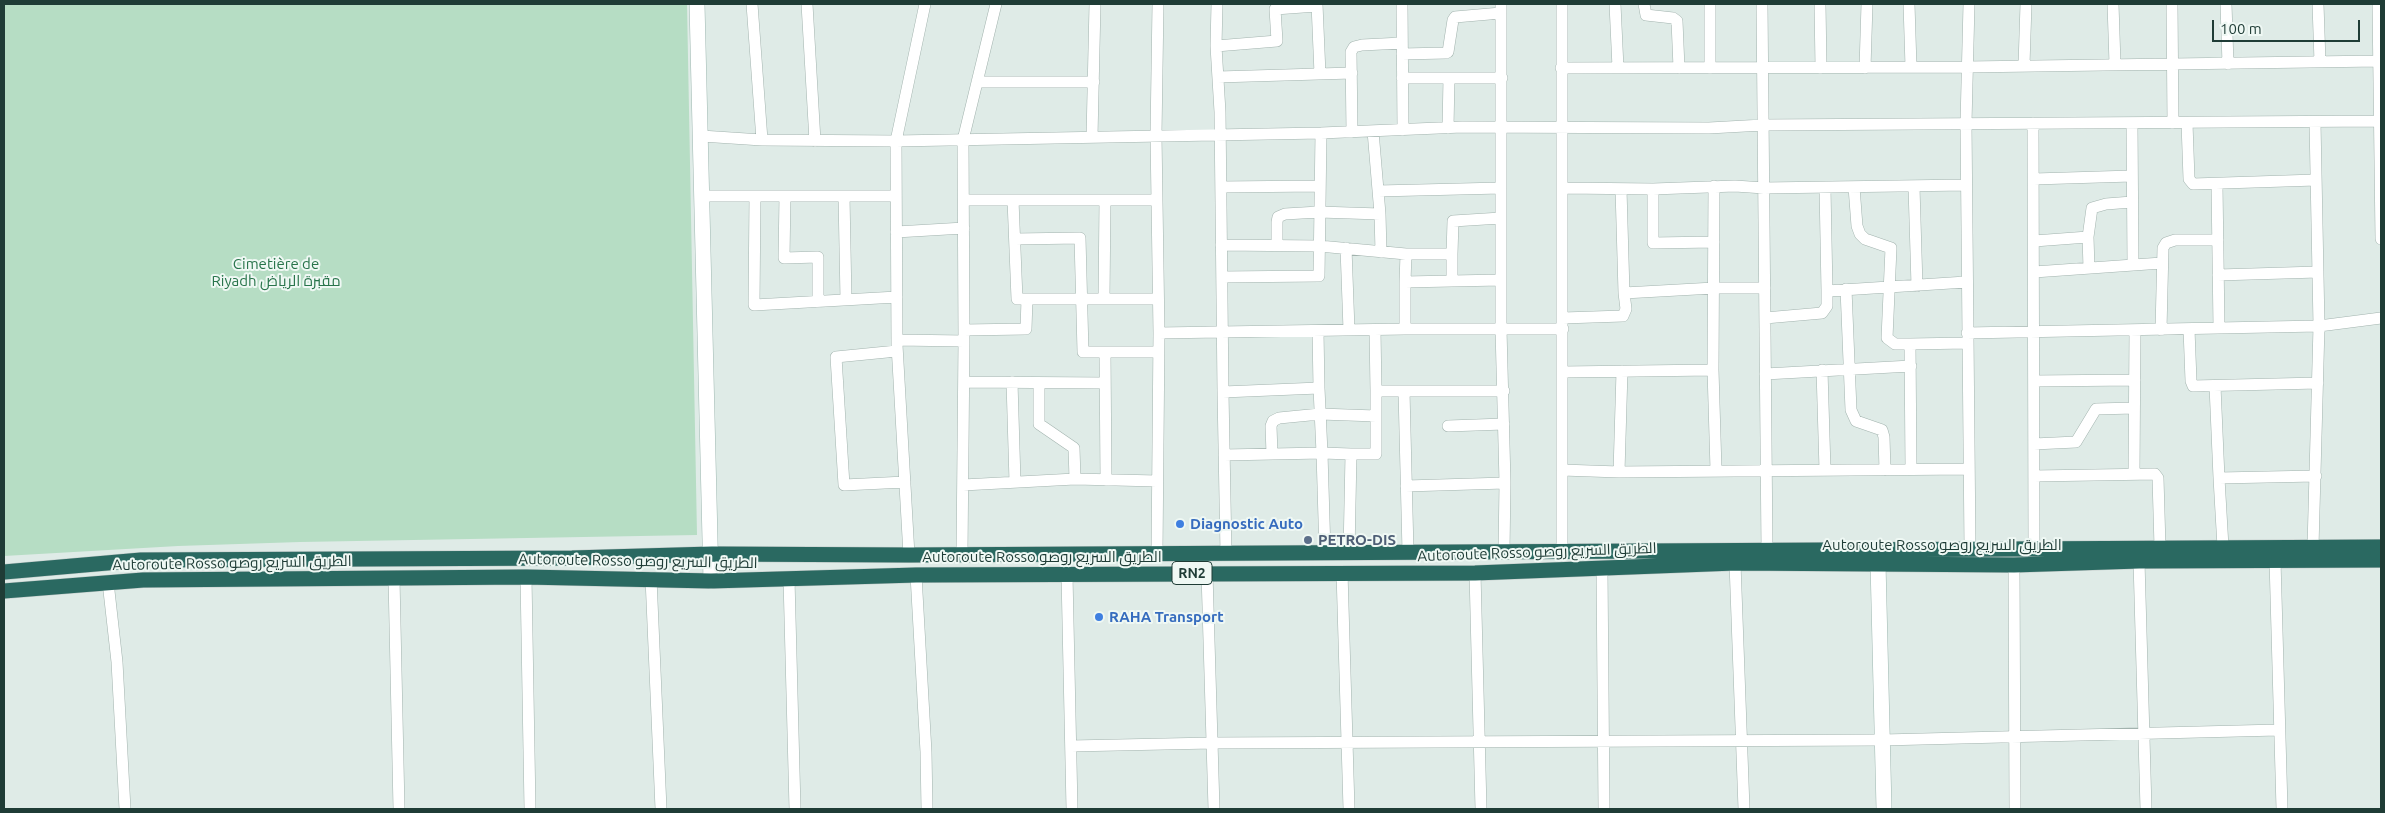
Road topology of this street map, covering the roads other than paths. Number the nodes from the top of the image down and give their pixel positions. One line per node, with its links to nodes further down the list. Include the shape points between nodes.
1 (697, 4): 69 (street)
2 (752, 4): 71 (street)
3 (807, 4): 73 (street)
4 (925, 4): 74 (street)
5 (996, 4): 50 (street)
6 (1095, 4): 51 (street)
7 (1158, 4): 68 (street)
8 (1217, 4): 27 (street)
9 (1402, 4): 28 (street)
10 (1562, 4): 38 (street)
11 (1615, 4): 39 (street)
12 (1644, 4): 40 (street, via 1646,15 1676,21)
13 (1710, 4): 41 (street)
14 (1762, 4): 35 (street)
15 (1820, 4): 42 (street)
16 (1867, 4): 43 (street)
17 (1909, 4): 36 (street)
18 (1968, 4): 37 (street)
19 (2026, 4): 33 (street)
20 (2113, 4): 31 (street)
21 (2172, 4): 34 (street)
22 (2226, 4): 32 (street)
23 (2318, 4): 30 (street)
24 (2378, 4): 29 (street)
25 (1317, 5): 27 (street, via 1275,9 1277,41); 45 (street)
26 (1501, 8): 28 (street, via 1455,17 1446,53); 49 (street)
27 (1216, 46): 46 (street)
28 (1402, 48): 44 (street, via 1354,47 1351,52); 47 (street)
29 (2378, 61): 30 (street); 52 (street)
30 (2320, 62): 32 (street)
31 (2115, 64): 33 (street); 34 (street)
32 (2228, 64): 34 (street)
33 (2024, 65): 37 (street)
34 (2173, 65): 56 (street)
35 (1762, 67): 41 (street); 42 (street); 59 (street)
36 (1911, 67): 37 (street); 43 (street)
37 (1967, 67): 58 (street)
38 (1561, 68): 39 (street); 61 (street)
39 (1618, 68): 40 (street)
40 (1679, 68): 41 (street)
41 (1710, 68)
42 (1821, 68): 43 (street)
43 (1865, 68)
44 (1352, 73): 45 (street); 65 (street)
45 (1320, 74): 46 (street)
46 (1218, 77): 67 (street)
47 (1402, 78): 48 (street); 63 (street)
48 (1449, 78): 49 (street); 62 (street)
49 (1502, 78): 60 (street)
50 (978, 82): 51 (street); 72 (street)
51 (1094, 82): 70 (street)
52 (2380, 121): 53 (street); 80 (street)
53 (2315, 122): 57 (street); 77 (street)
54 (2033, 123): 55 (street); 58 (street); 76 (street)
55 (2132, 123): 56 (street); 75 (street)
56 (2173, 123): 57 (street)
57 (2187, 123): 79 (street, via 2190,182 2201,186)
58 (1966, 124): 59 (street); 78 (street)
59 (1763, 125): 61 (street); 87 (street)
60 (1502, 127): 61 (street); 62 (street); 85 (street)
61 (1562, 127): 86 (street)
62 (1448, 128): 63 (street)
63 (1403, 130): 64 (street)
64 (1373, 131): 65 (street); 92 (street)
65 (1352, 132): 66 (street)
66 (1320, 133): 67 (street); 81 (street)
67 (1220, 134): 68 (street); 83 (street)
68 (1156, 135): 70 (street); 101 (street)
69 (701, 136): 71 (street); 93 (street)
70 (1092, 137): 72 (street)
71 (762, 140): 73 (street)
72 (963, 140): 74 (street); 98 (street)
73 (815, 141): 74 (street)
74 (896, 141): 97 (street)
75 (2132, 176): 76 (street); 102 (street)
76 (2034, 179): 112 (street)
77 (2316, 180): 79 (street); 125 (street)
78 (1966, 185): 84 (street); 131 (street)
79 (2217, 185): 111 (street)
80 (2381, 185): 110 (street)
81 (1319, 186): 83 (street); 103 (street)
82 (1714, 186): 87 (street); 91 (street); 113 (street)
83 (1221, 187): 114 (street)
84 (1914, 187): 89 (street); 132 (street)
85 (1501, 188): 92 (street); 105 (street)
86 (1564, 188): 90 (street); 148 (street)
87 (1764, 188): 88 (street); 134 (street)
88 (1825, 188): 89 (street); 137 (street)
89 (1854, 188): 135 (street, via 1860,234 1891,248)
90 (1621, 189): 91 (street); 138 (street)
91 (1653, 189): 113 (street, via 1653,244)
92 (1378, 191): 104 (street)
93 (702, 196): 94 (street); 232 (street)
94 (755, 196): 95 (street); 145 (street, via 754,305)
95 (785, 196): 96 (street); 145 (street, via 784,258 818,257)
96 (844, 196): 97 (street); 144 (street)
97 (896, 196): 107 (street)
98 (964, 200): 99 (street); 106 (street)
99 (1013, 200): 100 (street); 109 (street)
100 (1105, 200): 101 (street); 143 (street)
101 (1157, 200): 140 (street)
102 (2132, 202): 108 (street, via 2092,208); 122 (street)
103 (1319, 212): 104 (street); 115 (street, via 1278,217); 116 (street)
104 (1380, 214): 118 (street)
105 (1501, 218): 120 (street, via 1453,221); 128 (street)
106 (964, 228): 107 (street); 162 (street)
107 (896, 232): 139 (street)
108 (2088, 237): 112 (street); 123 (street)
109 (1015, 239): 141 (street, via 1017,299); 142 (street, via 1080,238)
110 (2381, 239)
111 (2218, 240): 121 (street, via 2166,243); 126 (street)
112 (2034, 241): 124 (street)
113 (1714, 242): 133 (street)
114 (1221, 245): 115 (street); 127 (street)
115 (1277, 245): 116 (street)
116 (1319, 246): 117 (street); 127 (street, via 1319,276)
117 (1346, 248): 118 (street); 154 (street)
118 (1381, 252): 119 (street)
119 (1406, 254): 120 (street); 130 (street)
120 (1452, 254): 129 (street)
121 (2162, 262): 122 (street); 157 (street)
122 (2133, 265): 123 (street)
123 (2090, 268): 124 (street)
124 (2034, 272): 159 (street)
125 (2318, 272): 126 (street); 149 (street)
126 (2218, 275): 150 (street)
127 (1222, 277): 160 (street)
128 (1501, 280): 129 (street); 152 (street)
129 (1452, 281): 130 (street)
130 (1404, 282): 151 (street)
131 (1966, 282): 132 (street); 163 (street)
132 (1917, 286): 135 (street)
133 (1714, 288): 134 (street); 138 (street); 170 (street)
134 (1764, 288): 146 (street)
135 (1891, 288): 136 (street); 164 (street, via 1888,338 1895,344)
136 (1846, 290): 137 (street); 169 (street)
137 (1827, 291): 146 (street, via 1827,306 1822,313)
138 (1624, 293): 148 (street, via 1626,309 1623,316)
139 (897, 297): 144 (street); 165 (street)
140 (1158, 298): 143 (street); 161 (street)
141 (1027, 299): 142 (street); 162 (street, via 1026,329)
142 (1082, 299): 143 (street); 166 (street, via 1083,352)
143 (1104, 299)
144 (846, 300): 145 (street)
145 (818, 302)
146 (1765, 318): 174 (street)
147 (2381, 318): 149 (street)
148 (1563, 324): 152 (street); 172 (street)
149 (2319, 326): 150 (street); 181 (street)
150 (2219, 328): 153 (street)
151 (1405, 329): 152 (street); 155 (street)
152 (1502, 329): 186 (street)
153 (2189, 329): 157 (street); 182 (street, via 2191,384)
154 (1349, 330): 155 (street); 158 (street)
155 (1375, 330): 184 (street)
156 (2135, 330): 157 (street); 159 (street); 175 (street)
157 (2161, 330)
158 (1318, 331): 160 (street); 183 (street)
159 (2034, 332): 163 (street); 176 (street)
160 (1222, 333): 161 (street); 187 (street)
161 (1159, 334): 167 (street)
162 (964, 336): 165 (street); 177 (street)
163 (1967, 338): 164 (street); 199 (street)
164 (1910, 344): 168 (street)
165 (897, 346): 213 (street); 213 (street, via 836,357 844,485)
166 (1105, 352): 167 (street); 180 (street)
167 (1158, 352): 212 (street)
168 (1911, 366): 169 (street); 198 (street)
169 (1849, 368): 171 (street); 204 (street, via 1853,417 1882,430)
170 (1713, 370): 173 (street); 201 (street)
171 (1822, 370): 174 (street); 203 (street)
172 (1563, 372): 173 (street); 200 (street)
173 (1622, 372): 205 (street)
174 (1765, 374): 202 (street)
175 (2135, 380): 176 (street); 188 (street)
176 (2034, 381): 193 (street)
177 (964, 382): 178 (street); 216 (street)
178 (1012, 382): 179 (street); 214 (street)
179 (1039, 383): 180 (street); 210 (street, via 1039,424 1074,448)
180 (1105, 383): 211 (street)
181 (2318, 383): 182 (street); 208 (street)
182 (2215, 386): 209 (street)
183 (1319, 388): 187 (street); 189 (street)
184 (1376, 391): 185 (street); 190 (street)
185 (1404, 391): 186 (street); 217 (street)
186 (1504, 391): 191 (street)
187 (1223, 392): 197 (street)
188 (2134, 408): 193 (street, via 2096,409 2076,442); 206 (street)
189 (1320, 414): 190 (street); 194 (street); 195 (street, via 1273,421)
190 (1376, 416): 196 (street, via 1376,454)
191 (1504, 424): 192 (street); 215 (street)
192 (1448, 426)
193 (2034, 444): 207 (street)
194 (1322, 453): 195 (street); 196 (street); 230 (street)
195 (1272, 454): 197 (street)
196 (1351, 454): 231 (street)
197 (1224, 455): 229 (street)
198 (1911, 469): 199 (street); 204 (street)
199 (1969, 469): 222 (street)
200 (1562, 470): 205 (street); 225 (street)
201 (1716, 470): 202 (street); 205 (street)
202 (1766, 470): 203 (street); 224 (street)
203 (1825, 470): 204 (street)
204 (1885, 470)
205 (1619, 472)
206 (2134, 474): 207 (street); 218 (street, via 2158,476)
207 (2034, 476): 223 (street)
208 (2316, 476): 209 (street); 220 (street)
209 (2220, 478): 219 (street)
210 (1075, 479): 211 (street); 214 (street)
211 (1106, 480): 212 (street)
212 (1158, 481): 228 (street)
213 (905, 482): 234 (street)
214 (1015, 482): 216 (street)
215 (1505, 483): 217 (street); 227 (street)
216 (963, 485): 233 (street)
217 (1406, 486): 226 (street)
218 (2160, 547): 219 (highway, Autoroute Rosso الطريق السريع روصو / RN2); 223 (highway, Autoroute Rosso الطريق السريع روصو / RN2)
219 (2223, 547): 220 (highway, Autoroute Rosso الطريق السريع روصو / RN2)
220 (2314, 547): 221 (highway, Autoroute Rosso الطريق السريع روصو / RN2)
221 (2381, 547)
222 (1970, 548): 223 (highway, Autoroute Rosso الطريق السريع روصو / RN2); 224 (highway, Autoroute Rosso الطريق السريع روصو / RN2)
223 (2034, 548)
224 (1767, 549): 225 (highway, Autoroute Rosso الطريق السريع روصو / RN2)
225 (1562, 551): 227 (highway, Autoroute Rosso الطريق السريع روصو / RN2)
226 (1408, 552): 227 (highway, Autoroute Rosso الطريق السريع روصو / RN2); 231 (highway, Autoroute Rosso الطريق السريع روصو / RN2)
227 (1504, 552)
228 (1157, 553): 229 (highway, Autoroute Rosso الطريق السريع روصو / RN2); 233 (highway, Autoroute Rosso الطريق السريع روصو / RN2)
229 (1226, 553): 230 (highway, Autoroute Rosso الطريق السريع روصو / RN2)
230 (1325, 553): 231 (highway, Autoroute Rosso الطريق السريع روصو / RN2)
231 (1349, 553)
232 (712, 554): 234 (highway, Autoroute Rosso الطريق السريع روصو / RN2); 242 (highway, Autoroute Rosso الطريق السريع روصو / RN2, via 572,558 141,560); 252 (street)
233 (962, 554): 234 (highway, Autoroute Rosso الطريق السريع روصو / RN2)
234 (909, 555)
235 (2275, 560): 236 (highway, Autoroute Rosso الطريق السريع روصو / RN2); 237 (highway, Autoroute Rosso الطريق السريع روصو / RN2); 255 (street)
236 (2381, 560)
237 (2139, 561): 240 (highway, Autoroute Rosso الطريق السريع روصو / RN2); 256 (street)
238 (1735, 563): 239 (highway, Autoroute Rosso الطريق السريع روصو / RN2); 241 (highway, Autoroute Rosso الطريق السريع روصو / RN2); 260 (street)
239 (1878, 563): 240 (highway, Autoroute Rosso الطريق السريع روصو / RN2); 259 (street)
240 (2014, 565): 257 (street)
241 (1602, 569): 245 (highway, Autoroute Rosso الطريق السريع روصو / RN2); 258 (street)
242 (4, 572)
243 (1342, 572): 244 (highway, Autoroute Rosso الطريق السريع روصو / RN2); 245 (highway, Autoroute Rosso الطريق السريع روصو / RN2); 262 (street)
244 (1207, 573): 247 (highway, Autoroute Rosso الطريق السريع روصو / RN2); 261 (street)
245 (1475, 573): 263 (street)
246 (916, 575): 247 (highway, Autoroute Rosso الطريق السريع روصو / RN2); 251 (highway, Autoroute Rosso الطريق السريع روصو / RN2); 270 (street)
247 (1067, 575): 264 (street)
248 (526, 577): 249 (highway, Autoroute Rosso الطريق السريع روصو / RN2); 250 (highway, Autoroute Rosso الطريق السريع روصو / RN2); 267 (street)
249 (394, 578): 253 (highway, Autoroute Rosso الطريق السريع روصو / RN2); 266 (street)
250 (651, 578): 252 (highway, Autoroute Rosso الطريق السريع روصو / RN2); 268 (street)
251 (789, 579): 252 (highway, Autoroute Rosso الطريق السريع روصو / RN2); 269 (street)
252 (711, 581)
253 (108, 582): 254 (highway, Autoroute Rosso الطريق السريع روصو / RN2); 265 (street, via 117,662)
254 (4, 591)
255 (2278, 730): 256 (street); 280 (street)
256 (2144, 734): 257 (street); 279 (street)
257 (2016, 736): 259 (street); 278 (street)
258 (1603, 740): 260 (street); 263 (street); 275 (street)
259 (1882, 740): 260 (street); 277 (street)
260 (1742, 741): 276 (street)
261 (1212, 742): 262 (street); 264 (street); 272 (street)
262 (1347, 742): 263 (street); 273 (street)
263 (1479, 742): 274 (street)
264 (1071, 746): 271 (street)
265 (124, 809)
266 (399, 809)
267 (530, 809)
268 (661, 809)
269 (794, 809)
270 (927, 809)
271 (1072, 809)
272 (1214, 809)
273 (1349, 809)
274 (1481, 809)
275 (1604, 809)
276 (1744, 809)
277 (1884, 809)
278 (2014, 809)
279 (2146, 809)
280 (2282, 809)

